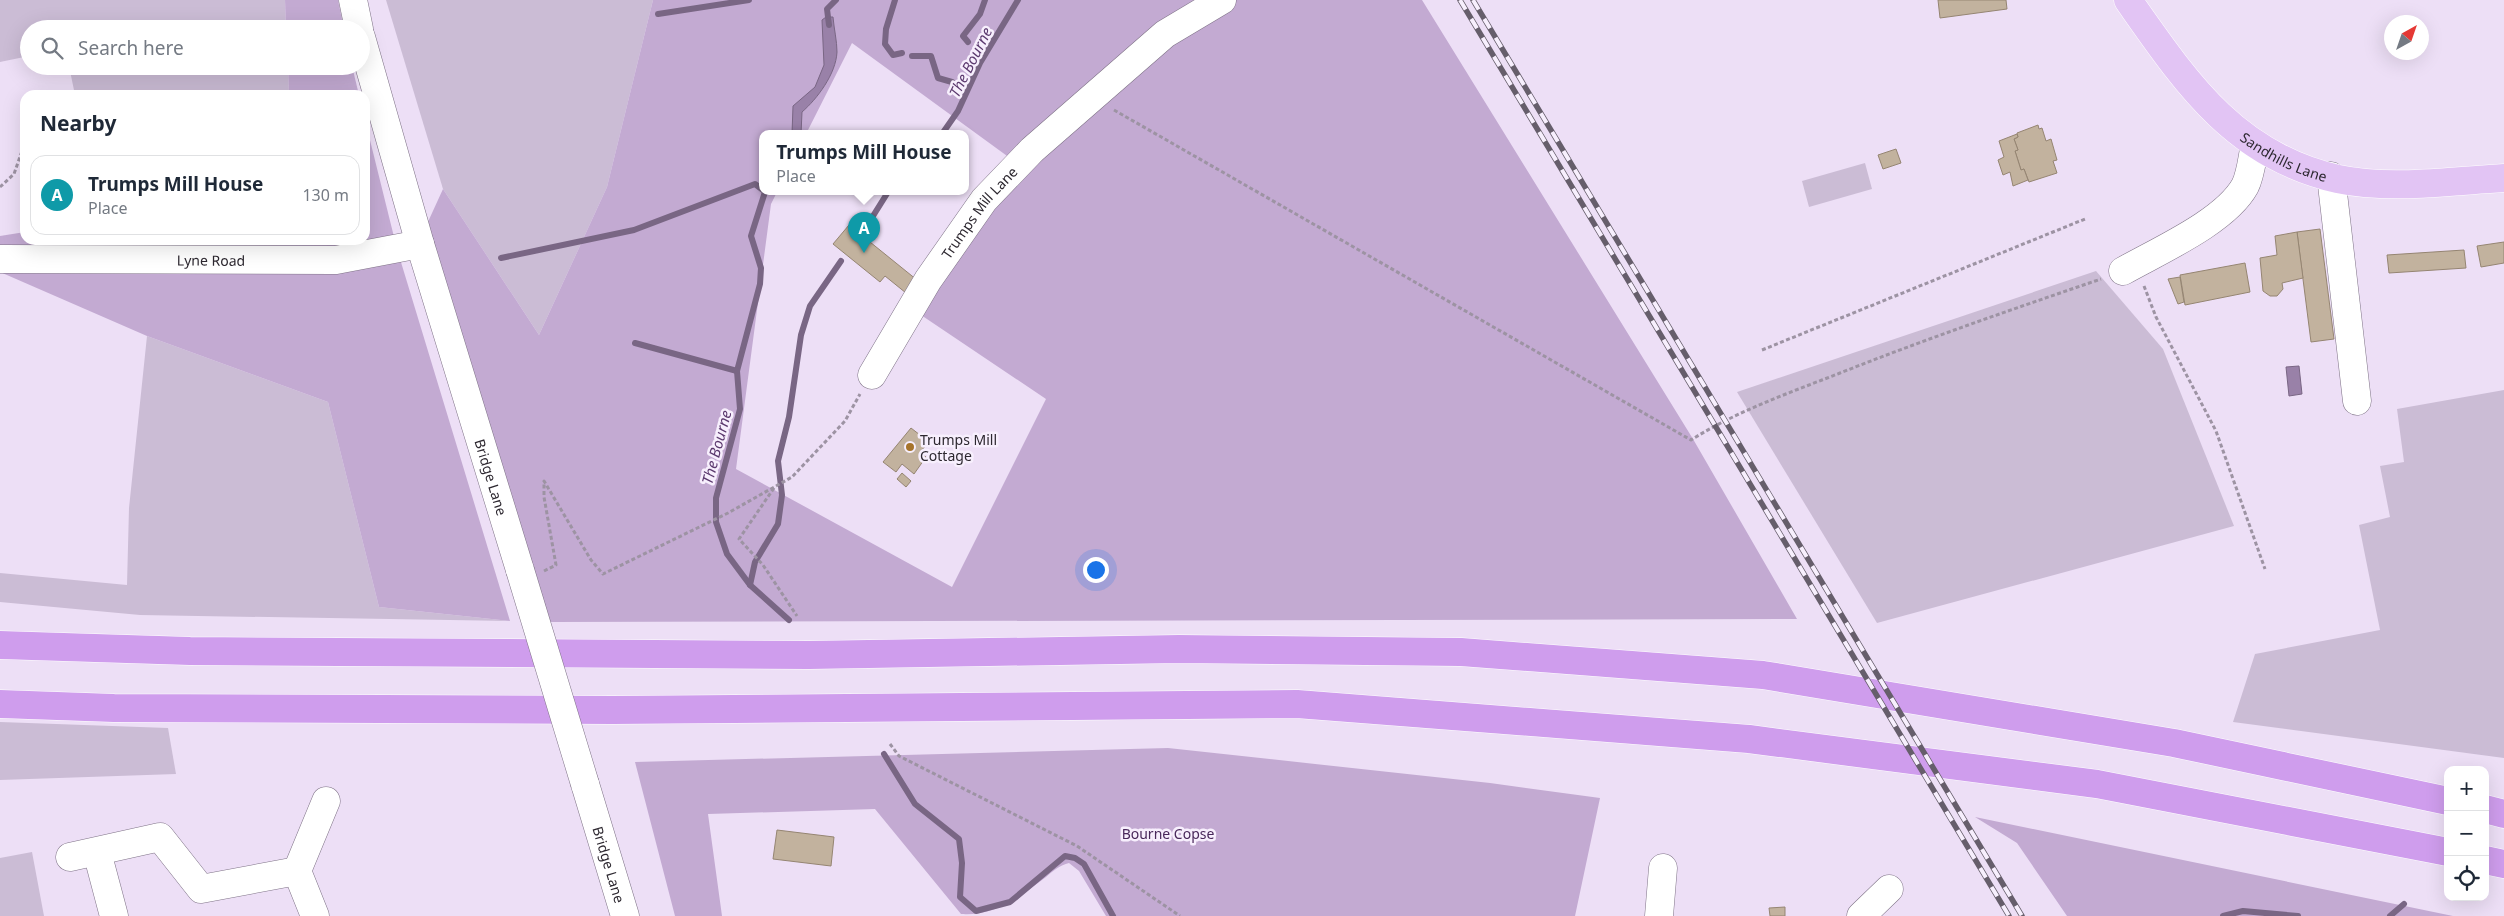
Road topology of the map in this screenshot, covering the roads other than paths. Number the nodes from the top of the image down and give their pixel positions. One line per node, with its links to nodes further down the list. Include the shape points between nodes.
1 (353, 0): 4 (street)
2 (1222, 0): 12 (street, Trumps Mill Lane, via 1165,34 1032,150 984,200 928,280)
3 (2128, 0): 6 (main road, Sandhills Lane, via 2199,96)
4 (358, 20)
5 (370, 69): 9 (street, Bridge Lane)
6 (2255, 145): 7 (main road, Sandhills Lane, via 2292,164); 11 (street, via 2246,184 2217,217)
7 (2331, 176): 8 (main road, Sandhills Lane, via 2398,184); 13 (street)
8 (2504, 178)
9 (420, 244): 10 (street, Lyne Road, via 336,260); 30 (street, Bridge Lane, bridge)
10 (0, 259)
11 (2127, 269)
12 (872, 374)
13 (2358, 401)
14 (0, 646): 16 (highway, via 190,651 799,655 1179,649 1461,652 1763,675 2174,742)
15 (0, 704): 20 (highway, via 124,708 613,710 1297,704 1749,739 2097,784)
16 (2444, 800)
17 (326, 801): 26 (street)
18 (2489, 810): 19 (highway)
19 (2504, 814)
20 (2444, 851)
21 (97, 852): 22 (street); 26 (street, via 160,837 201,889); 28 (street)
22 (70, 857)
23 (2489, 861): 24 (highway)
24 (2504, 864)
25 (1663, 868): 31 (street)
26 (297, 871): 29 (street)
27 (1889, 888): 32 (street)
28 (114, 916)
29 (315, 916)
30 (625, 916)
31 (1659, 916)
32 (1861, 916)

